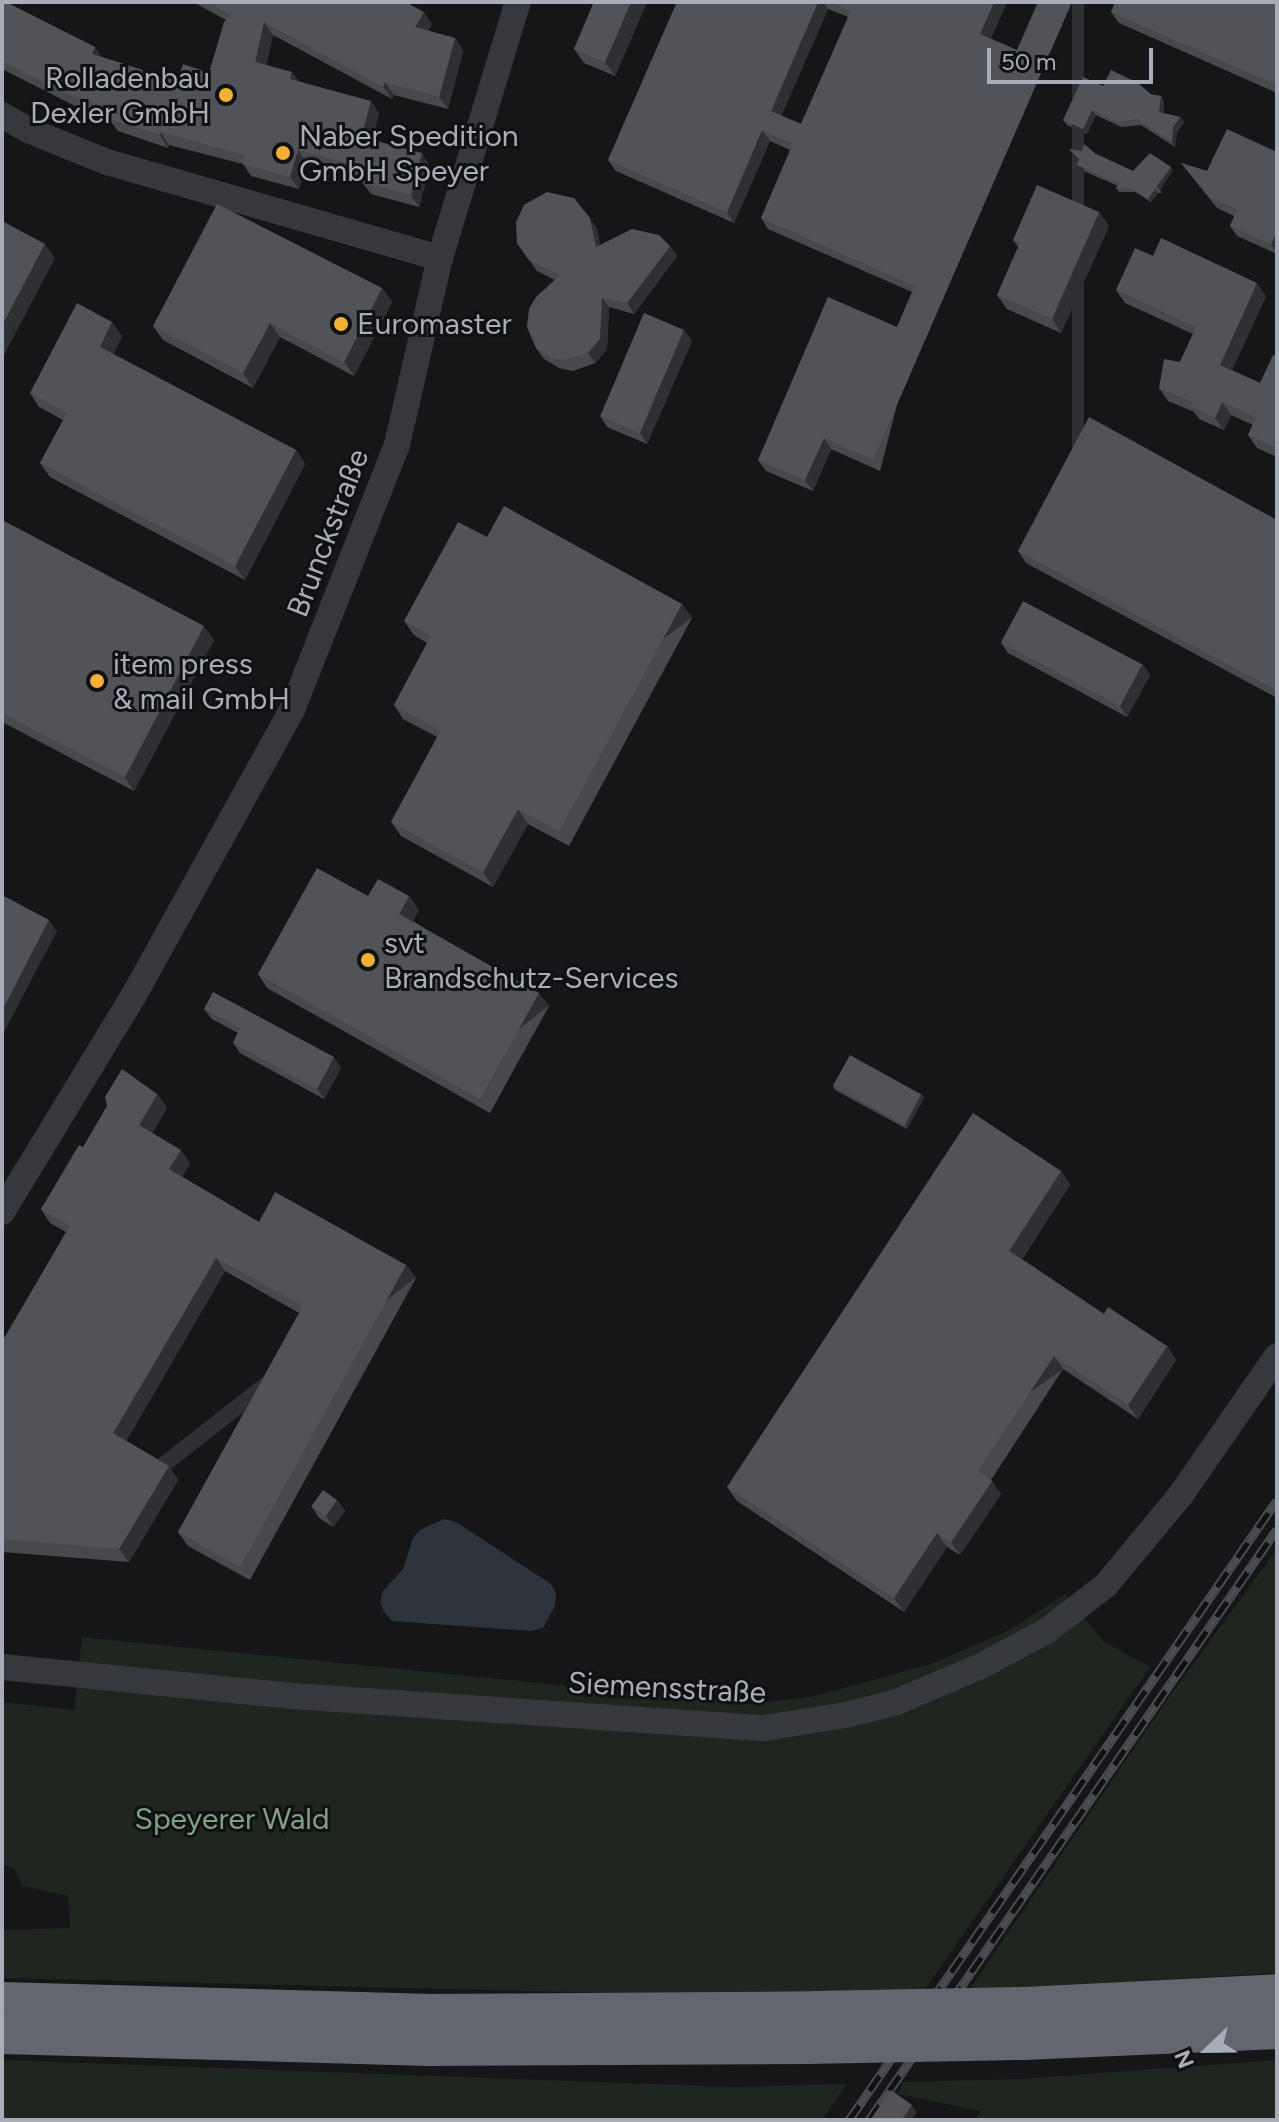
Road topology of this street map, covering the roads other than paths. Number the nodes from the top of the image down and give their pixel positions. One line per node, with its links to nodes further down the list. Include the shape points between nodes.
1 (518, 2): 3 (street, Brunckstraße)
2 (2, 115): 3 (street, via 107,162)
3 (440, 258): 4 (street, Brunckstraße, via 397,445 292,710 134,995)
4 (2, 1212)
5 (1277, 1356): 6 (street, Siemensstraße, via 1180,1496 1106,1585 1048,1630 981,1666 894,1703 846,1715 764,1728 292,1696)
6 (2, 1667)
7 (1277, 1994): 9 (highway)
8 (6, 2018): 9 (highway, bridge, via 424,2014 811,2028)
9 (1024, 2023): 10 (highway)
10 (1277, 2029)

